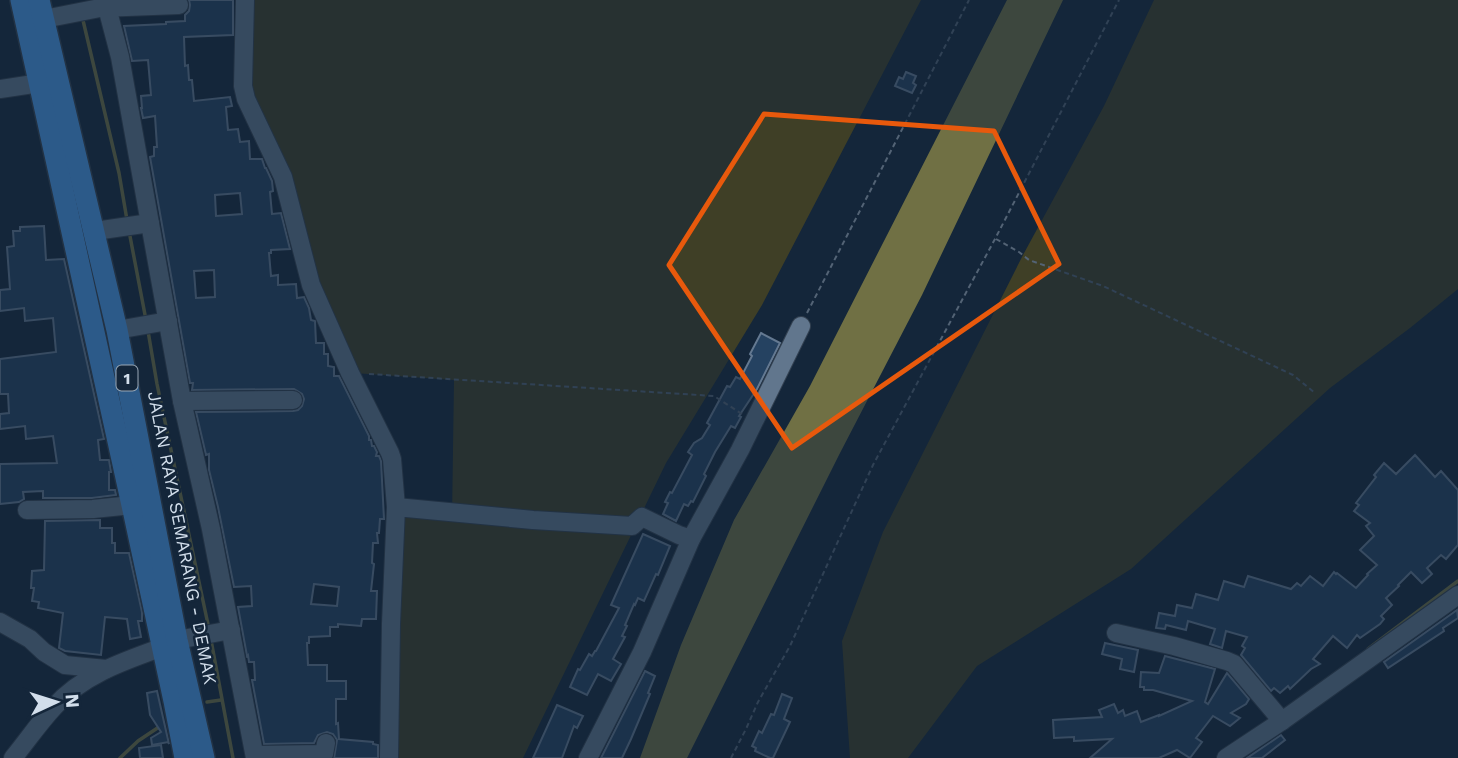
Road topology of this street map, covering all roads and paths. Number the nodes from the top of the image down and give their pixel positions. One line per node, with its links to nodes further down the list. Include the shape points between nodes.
1 (21, 0): 8 (highway, JALAN RAYA SEMARANG - DEMAK / 1)
2 (245, 0): 16 (street, via 246,99 283,177 312,285)
3 (969, 0): 14 (path)
4 (1119, 0): 12 (path)
5 (104, 5): 6 (street); 7 (street, via 66,14); 10 (street, via 120,57)
6 (179, 5)
7 (42, 10): 11 (highway, JALAN RAYA SEMARANG - DEMAK / 1)
8 (40, 83): 9 (street); 21 (highway, JALAN RAYA SEMARANG - DEMAK / 1)
9 (0, 89)
10 (146, 224): 11 (street); 13 (street)
11 (102, 230): 15 (highway, JALAN RAYA SEMARANG - DEMAK / 1)
12 (995, 239): 17 (path, via 1029,260 1103,286 1293,375); 39 (path, via 873,465 790,646)
13 (163, 322): 15 (street); 19 (street)
14 (801, 326): 24 (street)
15 (122, 329): 29 (highway, JALAN RAYA SEMARANG - DEMAK / 1)
16 (350, 373): 20 (path, via 715,396); 22 (street, via 392,459)
17 (1315, 393)
18 (293, 400): 19 (street)
19 (182, 401): 27 (street, via 211,529)
20 (744, 415)
21 (132, 505): 23 (street); 29 (highway, JALAN RAYA SEMARANG - DEMAK / 1)
22 (396, 508): 24 (street, via 632,526 642,517); 37 (street)
23 (27, 510)
24 (691, 539): 38 (street, via 642,652)
25 (1458, 595): 31 (street)
26 (0, 622): 30 (street, via 65,665)
27 (226, 631): 29 (street); 33 (street)
28 (1116, 633): 31 (street, via 1234,664)
29 (177, 641): 30 (street); 35 (highway, JALAN RAYA SEMARANG - DEMAK / 1); 36 (highway, JALAN RAYA SEMARANG - DEMAK / 1)
30 (106, 669): 34 (street, via 54,706)
31 (1277, 713): 40 (street)
32 (326, 743): 33 (street, via 324,754)
33 (255, 756)
34 (13, 758)
35 (185, 758)
36 (204, 758)
37 (389, 758)
38 (588, 758)
39 (731, 758)
40 (1226, 758)

